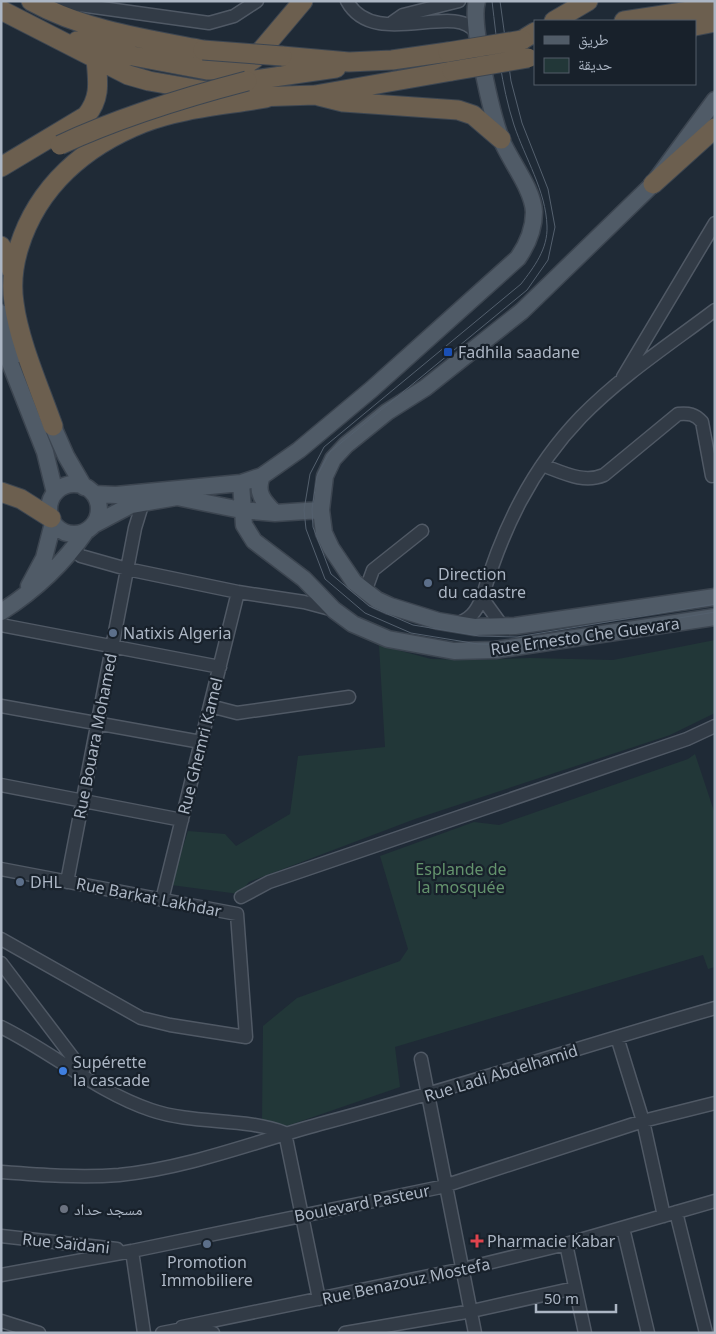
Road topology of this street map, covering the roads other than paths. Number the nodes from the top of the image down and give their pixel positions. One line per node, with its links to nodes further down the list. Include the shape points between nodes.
1 (31, 1): 21 (highway, bridge, via 50,12 132,37 203,50 349,62)
2 (51, 1): 3 (street, via 209,23 234,16)
3 (257, 1)
4 (303, 1): 16 (highway, via 254,59 227,70 207,70 133,56)
5 (347, 1): 13 (street, via 369,19)
6 (460, 1): 13 (street, via 403,15)
7 (477, 1): 17 (main road)
8 (588, 1): 11 (highway)
9 (715, 7): 12 (highway)
10 (1, 10): 16 (highway)
11 (556, 20)
12 (630, 20)
13 (392, 22): 17 (street, via 458,18 470,23)
14 (715, 22): 15 (highway)
15 (696, 26)
16 (45, 32): 20 (highway)
17 (476, 33): 26 (main road)
18 (530, 36): 21 (highway, bridge)
19 (531, 57): 22 (highway, bridge)
20 (96, 59): 23 (highway, via 149,82); 27 (highway, via 98,94 95,105 86,116)
21 (392, 60): 28 (highway, bridge, via 247,81 146,110 60,145)
22 (315, 94): 23 (highway); 26 (highway, via 344,102 458,110 473,115)
23 (266, 98): 32 (highway, via 145,122 112,137 75,162 53,182 34,210)
24 (715, 100): 29 (main road, Rue Ernesto Che Guevara)
25 (715, 128): 29 (highway)
26 (501, 139): 39 (main road, via 534,210 530,236 518,258 372,389 299,450)
27 (1, 167)
28 (1, 179)
29 (653, 184): 47 (main road, Rue Ernesto Che Guevara, via 522,311 425,388 387,412 346,445 333,459 325,476)
30 (715, 223): 36 (street)
31 (1, 246): 32 (highway)
32 (12, 271): 37 (highway, via 16,315)
33 (715, 310): 36 (street)
34 (1, 313): 37 (main road)
35 (1, 340): 44 (main road, via 45,452)
36 (618, 385): 38 (street, via 582,416)
37 (53, 426): 42 (main road, via 66,456)
38 (542, 465): 40 (street, via 580,478 595,479 678,414 687,413 696,415 702,422); 58 (street, via 498,546)
39 (262, 476): 41 (main road); 48 (main road, via 258,485 260,495)
40 (712, 476)
41 (241, 483): 42 (main road, via 116,495); 46 (main road, Rue Ernesto Che Guevara)
42 (89, 490): 44 (main road, via 72,484); 50 (main road, via 99,511)
43 (1, 492): 49 (highway, via 22,500)
44 (56, 493): 49 (main road, via 49,507)
45 (143, 502): 46 (main road, via 177,497); 50 (main road, via 122,508); 53 (street, Rue Bouara Mohamed)
46 (241, 510): 48 (main road); 59 (main road, Rue Ernesto Che Guevara, via 244,525 254,541 304,579)
47 (321, 510): 48 (main road); 55 (main road, Rue Ernesto Che Guevara, via 330,548 343,569)
48 (275, 512)
49 (52, 521): 50 (main road, via 64,532 72,534); 57 (main road, via 44,558)
50 (90, 527): 52 (main road)
51 (422, 531): 55 (street, via 373,570)
52 (72, 549): 53 (street, via 82,556); 57 (main road)
53 (127, 568): 54 (street); 64 (street, Rue Bouara Mohamed)
54 (238, 592): 59 (street); 65 (street, Rue Ghemri Kamel)
55 (365, 592): 62 (main road, Rue Ernesto Che Guevara, via 403,611)
56 (715, 597): 63 (main road, Rue Ernesto Che Guevara)
57 (22, 598): 60 (main road)
58 (482, 598): 62 (street, via 475,613); 63 (street)
59 (334, 610): 61 (main road, Rue Ernesto Che Guevara, via 353,624 388,638 454,651 512,648)
60 (2, 617): 64 (street)
61 (715, 617)
62 (454, 624): 63 (main road, Rue Ernesto Che Guevara)
63 (503, 627)
64 (112, 647): 65 (street); 69 (street, Rue Bouara Mohamed)
65 (220, 667): 68 (street, Rue Ghemri Kamel)
66 (349, 697): 68 (street, via 237,713)
67 (1, 706): 69 (street)
68 (210, 706): 71 (street, Rue Ghemri Kamel)
69 (97, 724): 71 (street); 73 (street, Rue Bouara Mohamed)
70 (715, 726): 77 (street, via 687,739 269,882)
71 (201, 742): 74 (street, Rue Ghemri Kamel)
72 (1, 785): 73 (street)
73 (83, 801): 74 (street); 76 (street, Rue Bouara Mohamed)
74 (182, 820): 78 (street, Rue Ghemri Kamel)
75 (1, 869): 76 (street, Rue Barkat Lakhdar)
76 (67, 882): 78 (street, Rue Barkat Lakhdar)
77 (241, 898)
78 (162, 900): 79 (street, Rue Barkat Lakhdar, via 237,914 246,1037 141,1018)
79 (1, 939)
80 (1, 963): 85 (street)
81 (715, 1008): 83 (street, Rue Ladi Abdelhamid)
82 (1, 1027): 85 (street)
83 (617, 1037): 86 (street, Rue Ladi Abdelhamid); 88 (street)
84 (421, 1059): 86 (street)
85 (89, 1078): 89 (street, via 128,1101 173,1117 264,1126)
86 (429, 1095): 89 (street, Rue Ladi Abdelhamid); 91 (street)
87 (715, 1103): 88 (street, Boulevard Pasteur)
88 (643, 1121): 91 (street, Boulevard Pasteur); 95 (street)
89 (285, 1133): 90 (street, Rue Ladi Abdelhamid, via 241,1149 121,1174 84,1177); 94 (street)
90 (2, 1172)
91 (445, 1186): 94 (street, Boulevard Pasteur); 100 (street)
92 (715, 1201): 93 (street, Rue Benazouz Mostefa)
93 (676, 1212): 95 (street, Rue Benazouz Mostefa); 115 (street)
94 (303, 1215): 99 (street, Boulevard Pasteur); 103 (street)
95 (664, 1216): 96 (street, Rue Benazouz Mostefa)
96 (623, 1228): 98 (street, Rue Benazouz Mostefa); 114 (street)
97 (1, 1236): 99 (street, Rue Saïdani)
98 (566, 1244): 100 (street, Rue Benazouz Mostefa); 102 (street)
99 (132, 1251): 101 (street, Boulevard Pasteur); 108 (street)
100 (463, 1269): 103 (street, Rue Benazouz Mostefa); 104 (street)
101 (1, 1275)
102 (575, 1288): 104 (street); 113 (street)
103 (319, 1299): 106 (street, Rue Benazouz Mostefa)
104 (472, 1311): 111 (street); 112 (street)
105 (1, 1321): 107 (street)
106 (182, 1330): 109 (street, Rue Benazouz Mostefa); 110 (street, via 193,1327)
107 (39, 1333)
108 (144, 1333)
109 (162, 1333)
110 (213, 1333)
111 (345, 1333)
112 (476, 1333)
113 (585, 1333)
114 (648, 1333)
115 (706, 1333)

